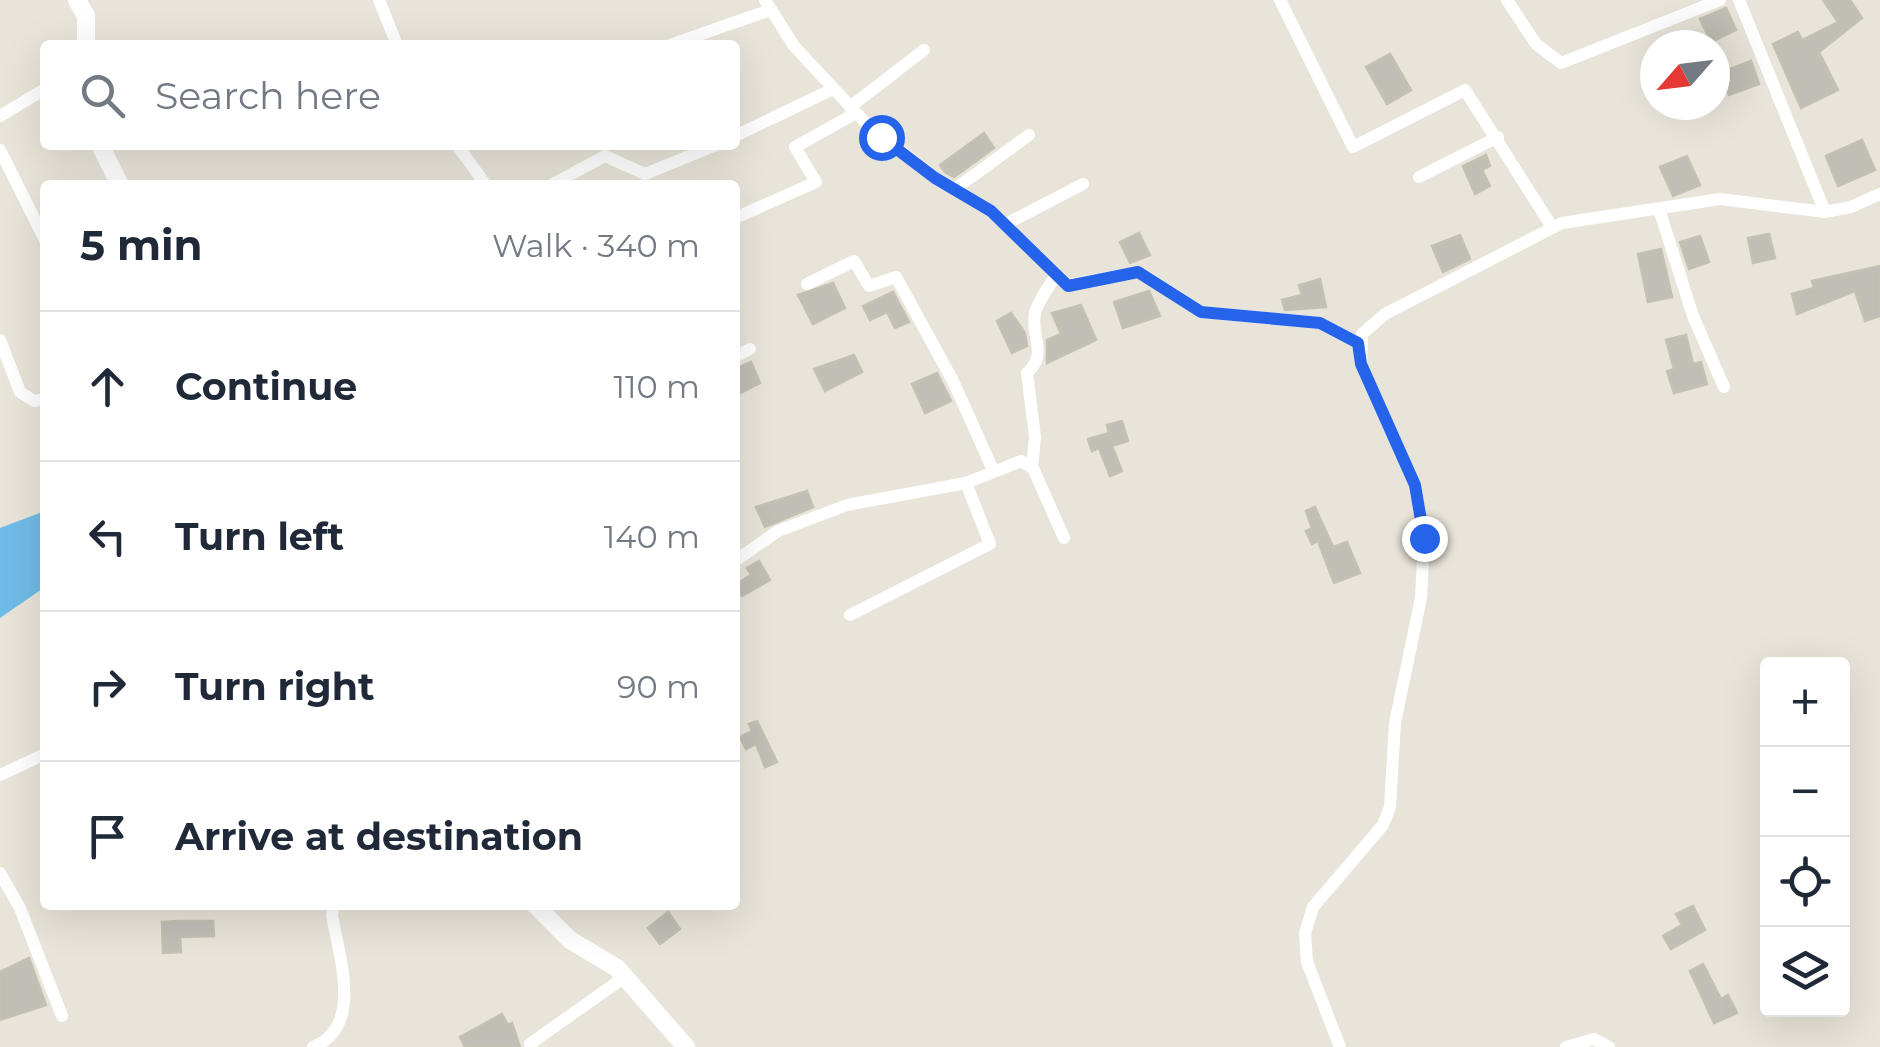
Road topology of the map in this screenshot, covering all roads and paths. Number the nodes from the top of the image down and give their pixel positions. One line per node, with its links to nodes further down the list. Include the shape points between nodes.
1 (379, 0): 9 (street)
2 (1280, 0): 18 (street, via 1353,147 1466,90)
3 (1508, 0): 4 (street, via 1536,44 1562,63)
4 (1720, 0)
5 (1739, 0): 31 (street)
6 (85, 5): 8 (street)
7 (768, 5): 10 (street); 12 (street)
8 (86, 40)
9 (395, 40)
10 (682, 40)
11 (924, 50): 14 (street)
12 (832, 89): 14 (street); 16 (street)
13 (40, 92): 15 (street)
14 (853, 110): 28 (street, via 902,154); 32 (street, via 795,147 816,182)
15 (0, 116)
16 (740, 134)
17 (1029, 135): 28 (street)
18 (1498, 137): 23 (street); 34 (street)
19 (0, 150): 35 (street)
20 (102, 150): 24 (street)
21 (462, 150): 25 (street)
22 (704, 150): 26 (street, via 645,174 605,156)
23 (1419, 177)
24 (118, 180)
25 (482, 180)
26 (560, 180)
27 (1083, 184): 33 (street)
28 (955, 188): 33 (street)
29 (1880, 194): 31 (street)
30 (1659, 209): 31 (street, via 1720,199); 34 (street); 42 (street)
31 (1825, 212)
32 (740, 216)
33 (1006, 224): 36 (street)
34 (1552, 227): 39 (street, via 1385,314)
35 (40, 230)
36 (1054, 277): 39 (street, via 1081,286 1138,272 1201,312 1320,323); 44 (street, via 1035,311 1040,350 1027,373)
37 (807, 284): 45 (street, via 854,261 869,286 896,277)
38 (0, 340): 43 (street, via 20,392)
39 (1358, 343): 60 (street, via 1361,364 1415,485 1424,538 1390,807 1383,825 1313,907 1305,933 1307,962)
40 (750, 349): 41 (street)
41 (740, 354)
42 (1724, 387)
43 (40, 400)
44 (1032, 468): 45 (street, via 1021,461); 47 (street)
45 (993, 470): 46 (street)
46 (966, 483): 48 (street, via 846,505 778,531); 49 (street, via 990,544)
47 (1064, 538)
48 (740, 557)
49 (850, 614)
50 (40, 756): 51 (street)
51 (0, 774)
52 (0, 873): 56 (street)
53 (333, 910): 58 (street, via 344,983 341,1022 333,1038)
54 (540, 910): 55 (street, via 570,940)
55 (626, 976): 57 (street); 59 (street)
56 (62, 1016)
57 (530, 1044)
58 (313, 1047)
59 (686, 1047)
60 (1340, 1047)
61 (1566, 1047): 62 (street, via 1594,1039)
62 (1609, 1047)

